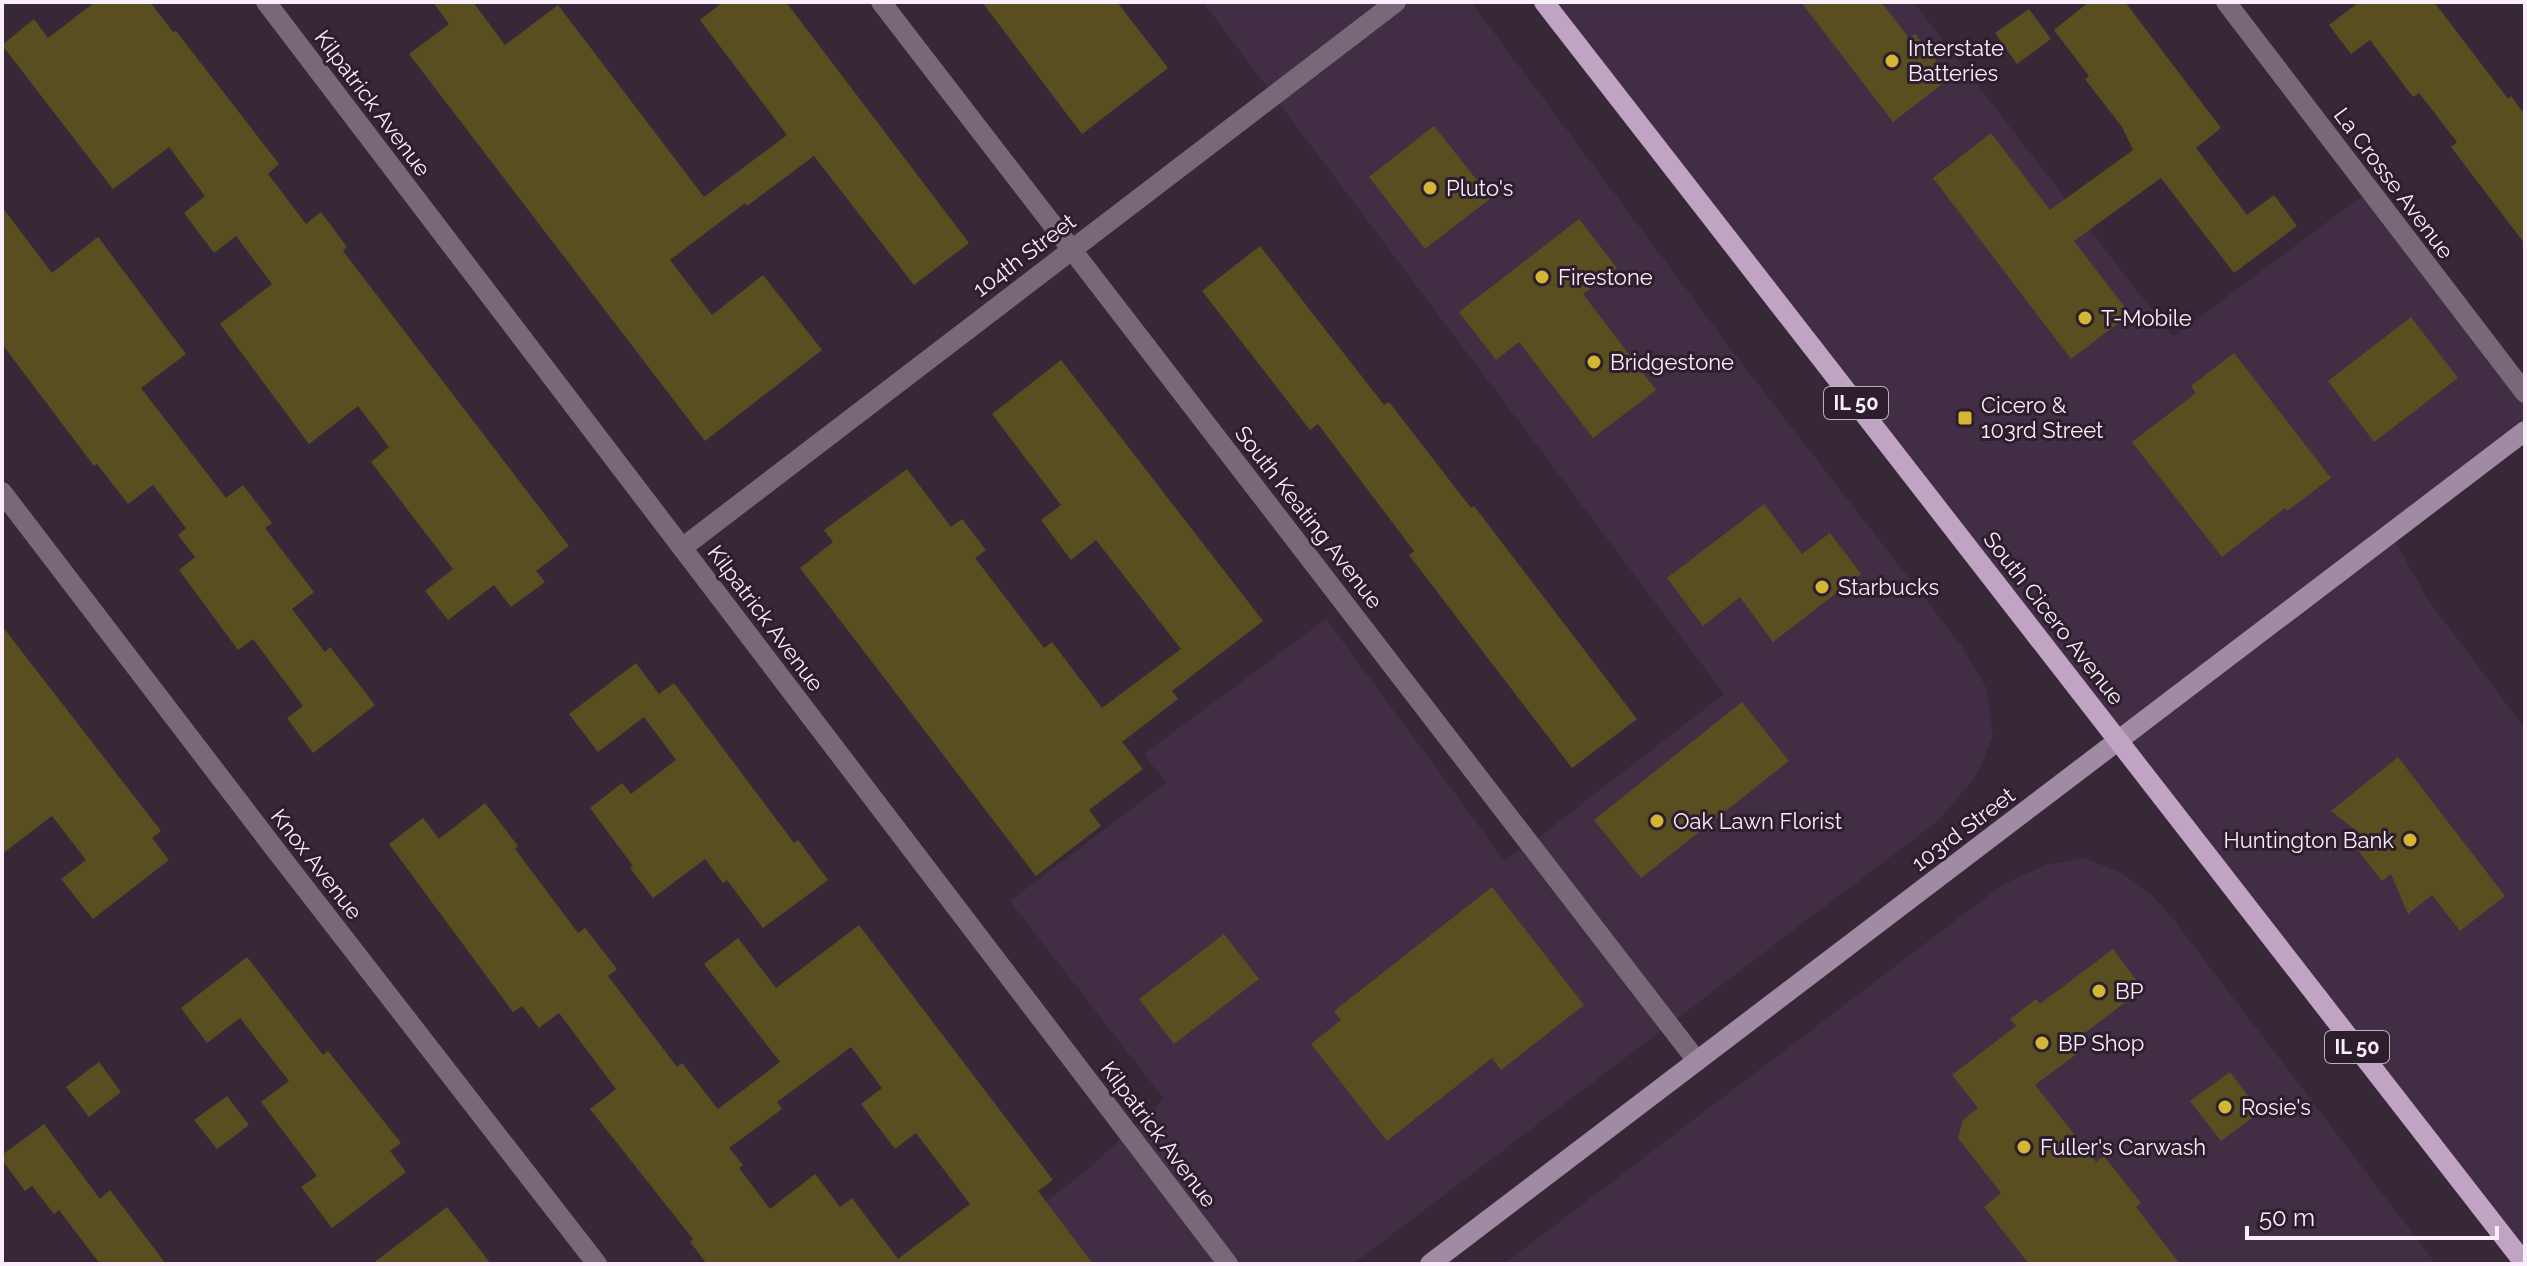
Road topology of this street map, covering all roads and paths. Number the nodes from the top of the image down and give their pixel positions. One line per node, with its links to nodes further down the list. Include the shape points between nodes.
1 (266, 2): 10 (street, Kilpatrick Avenue)
2 (881, 2): 6 (street, South Keating Avenue)
3 (1396, 2): 6 (street, 104th Street)
4 (1544, 2): 11 (main road, South Cicero Avenue / IL 50)
5 (2226, 2): 7 (street, La Crosse Avenue)
6 (1072, 248): 10 (street, 104th Street); 12 (street, South Keating Avenue)
7 (2525, 393)
8 (2525, 431): 11 (main road, 103rd Street)
9 (2, 492): 13 (street, Knox Avenue)
10 (682, 548): 14 (street, Kilpatrick Avenue)
11 (2119, 740): 12 (main road, 103rd Street); 16 (main road, South Cicero Avenue / IL 50)
12 (1697, 1061): 15 (main road, 103rd Street)
13 (597, 1264)
14 (1228, 1264)
15 (1430, 1264)
16 (2525, 1264)

